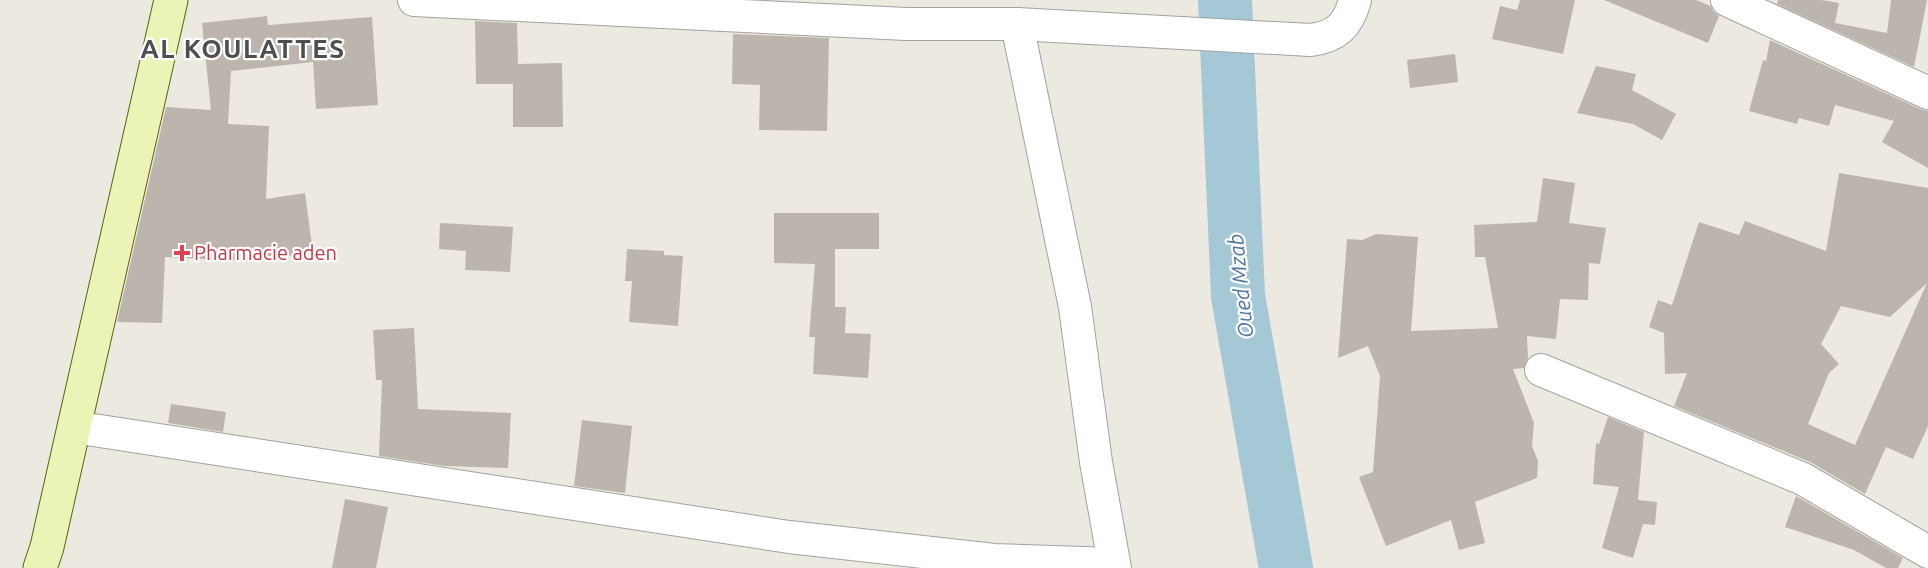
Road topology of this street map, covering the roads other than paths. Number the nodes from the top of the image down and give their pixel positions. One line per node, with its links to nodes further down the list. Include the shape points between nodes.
1 (171, 0): 9 (main road)
2 (414, 0): 5 (street)
3 (1355, 0): 6 (street, via 1341,28 1327,38 1310,40)
4 (1727, 0): 7 (street)
5 (905, 12): 6 (street)
6 (1017, 24): 11 (street, via 1075,308)
7 (1928, 93)
8 (1541, 370): 10 (street, via 1803,479)
9 (74, 428): 11 (street, via 789,537 994,560); 12 (main road)
10 (1928, 552)
11 (1114, 566)
12 (40, 568)

